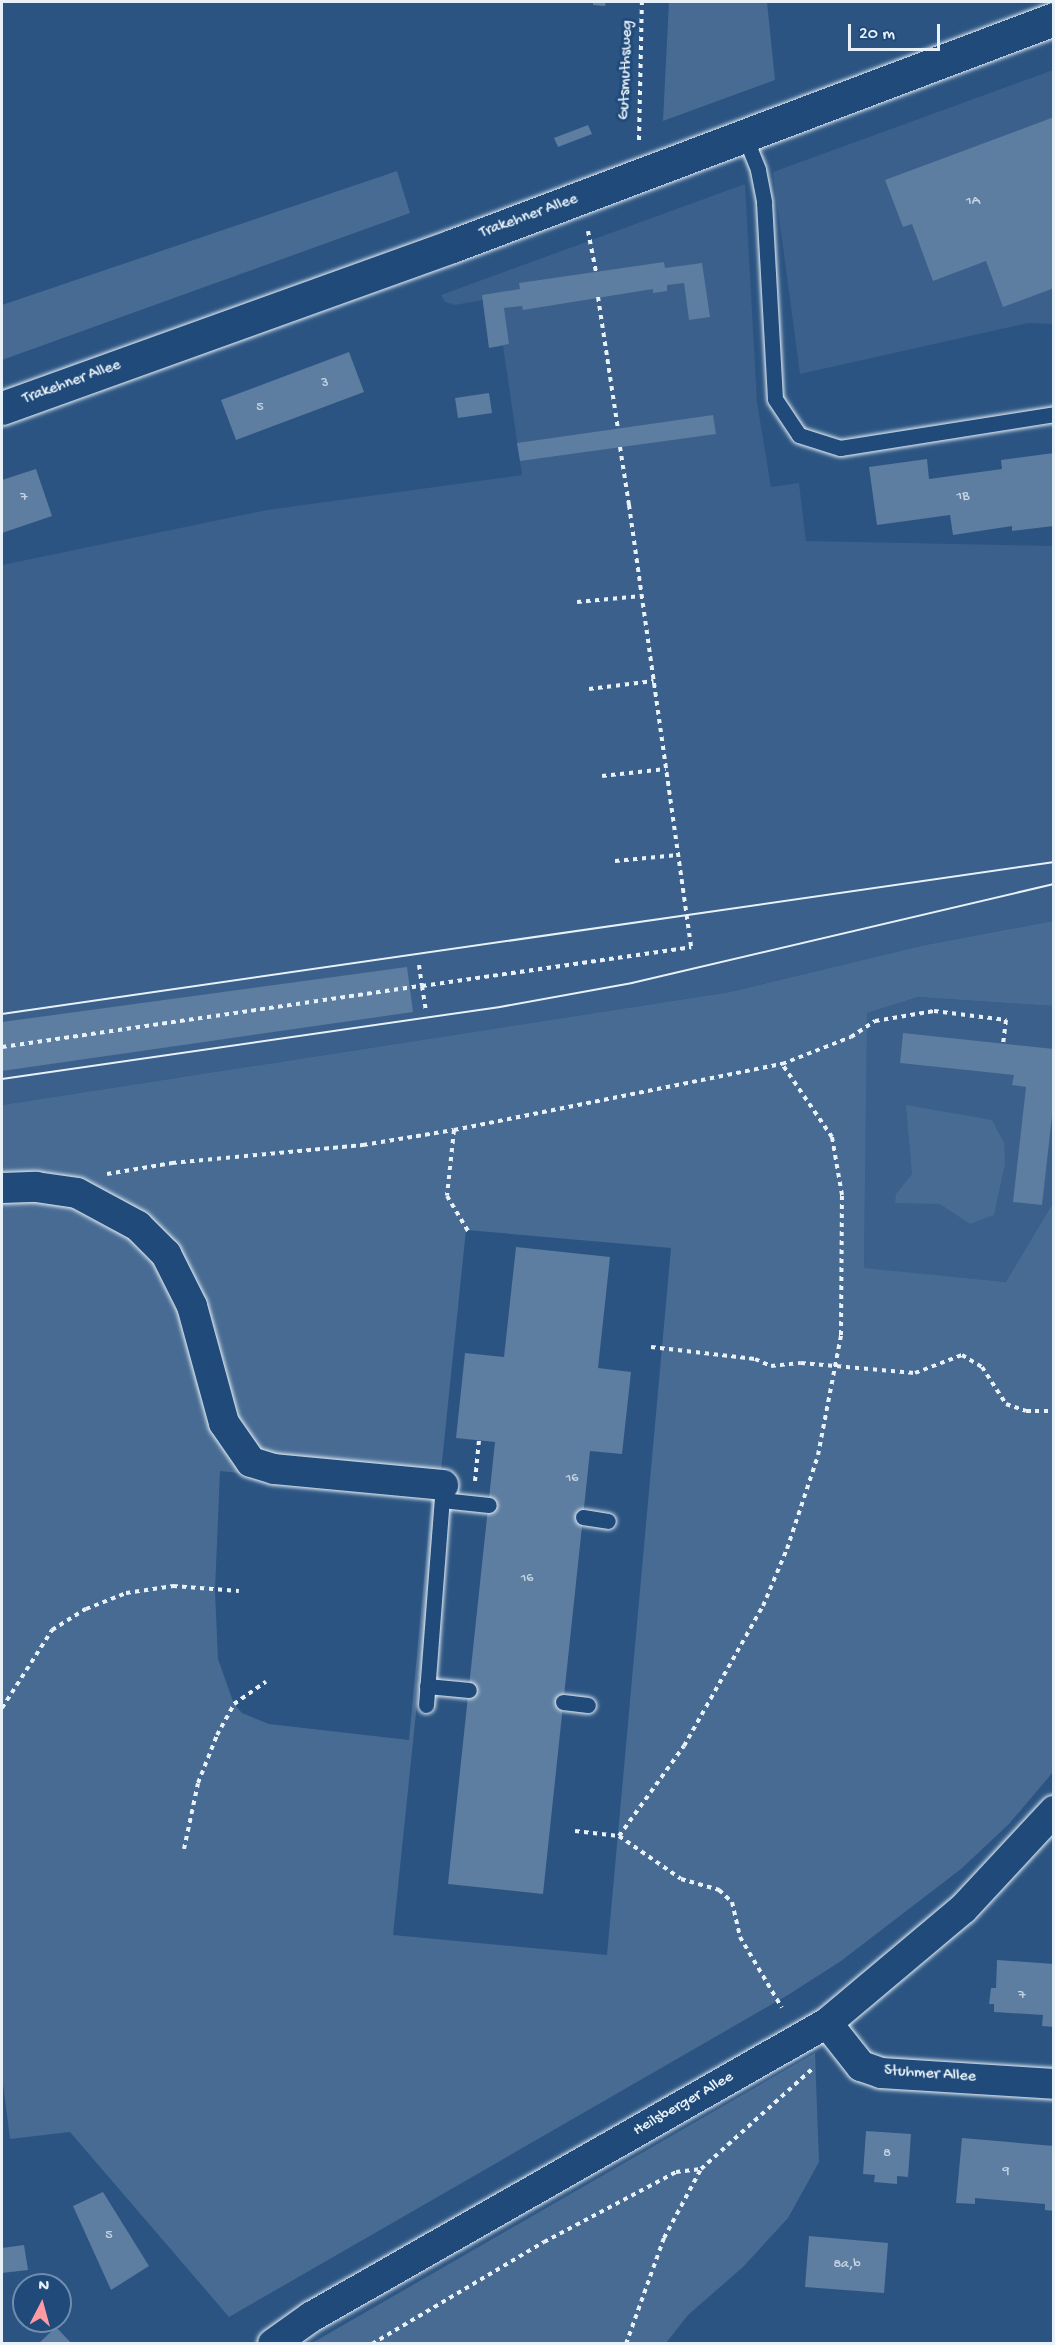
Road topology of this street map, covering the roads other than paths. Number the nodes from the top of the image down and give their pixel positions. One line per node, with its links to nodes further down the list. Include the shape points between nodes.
1 (1053, 19): 2 (main road, Trakehner Allee)
2 (745, 137): 3 (main road, Trakehner Allee); 4 (lane, via 758,170 764,202 775,399 799,435 840,448)
3 (2, 408)
4 (1053, 414)
5 (2, 1188): 6 (street, via 36,1187 77,1194 138,1226 166,1254 192,1306 224,1423 251,1462 274,1470)
6 (443, 1493): 7 (lane); 10 (lane)
7 (489, 1505)
8 (583, 1517): 9 (lane)
9 (608, 1521)
10 (427, 1686): 11 (lane); 13 (lane)
11 (469, 1690)
12 (563, 1702): 14 (lane)
13 (426, 1705)
14 (588, 1705)
15 (1053, 1811): 16 (street, Heilsberger Allee, via 963,1909)
16 (827, 2023): 17 (street, Stuhmer Allee, via 861,2066 881,2073); 18 (street, Heilsberger Allee, via 310,2317)
17 (1053, 2084)
18 (273, 2343)

